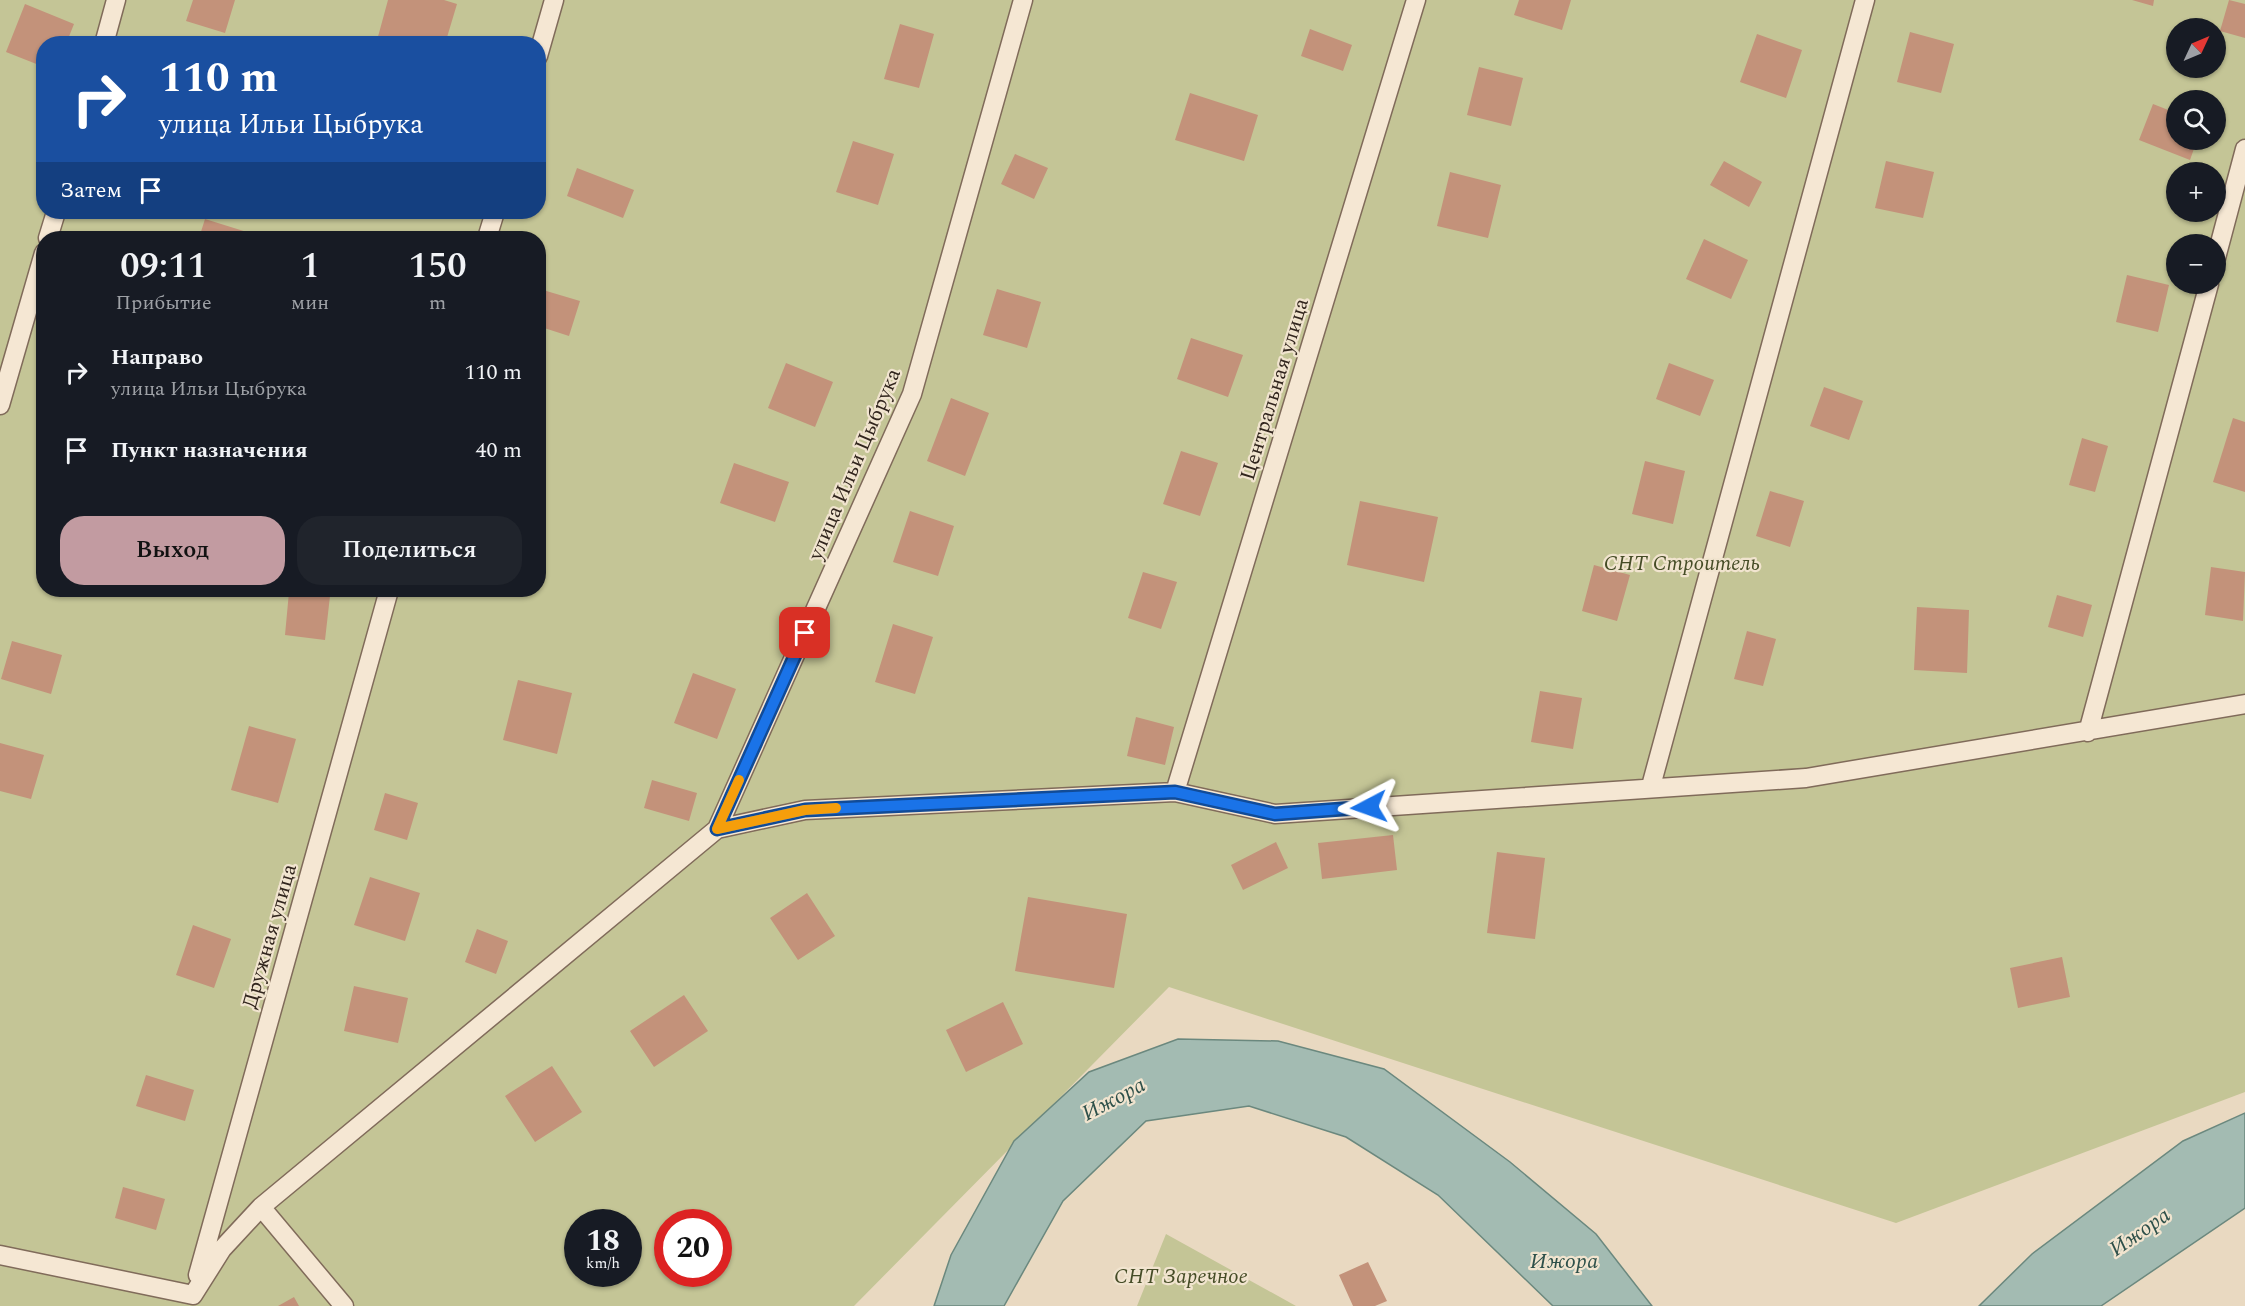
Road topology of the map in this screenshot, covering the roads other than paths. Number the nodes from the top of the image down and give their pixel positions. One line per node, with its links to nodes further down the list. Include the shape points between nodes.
1 (116, 0): 6 (lane)
2 (554, 0): 7 (lane)
3 (1023, 0): 18 (lane, улица Ильи Цыбрука, via 912,394)
4 (1416, 0): 17 (lane, Центральная улица)
5 (1864, 0): 16 (lane)
6 (106, 36)
7 (544, 36)
8 (2245, 149): 9 (lane)
9 (2222, 234)
10 (36, 281): 12 (lane)
11 (2206, 294): 15 (lane)
12 (0, 405)
13 (388, 597): 21 (lane, Дружная улица)
14 (2245, 704): 15 (lane)
15 (2088, 732): 16 (lane, via 1806,778)
16 (1651, 786): 17 (lane, via 1275,814)
17 (1175, 792): 18 (lane, via 805,810)
18 (717, 829): 19 (lane)
19 (261, 1207): 21 (lane, via 222,1250); 22 (lane)
20 (0, 1255): 21 (lane)
21 (193, 1294)
22 (344, 1306)

